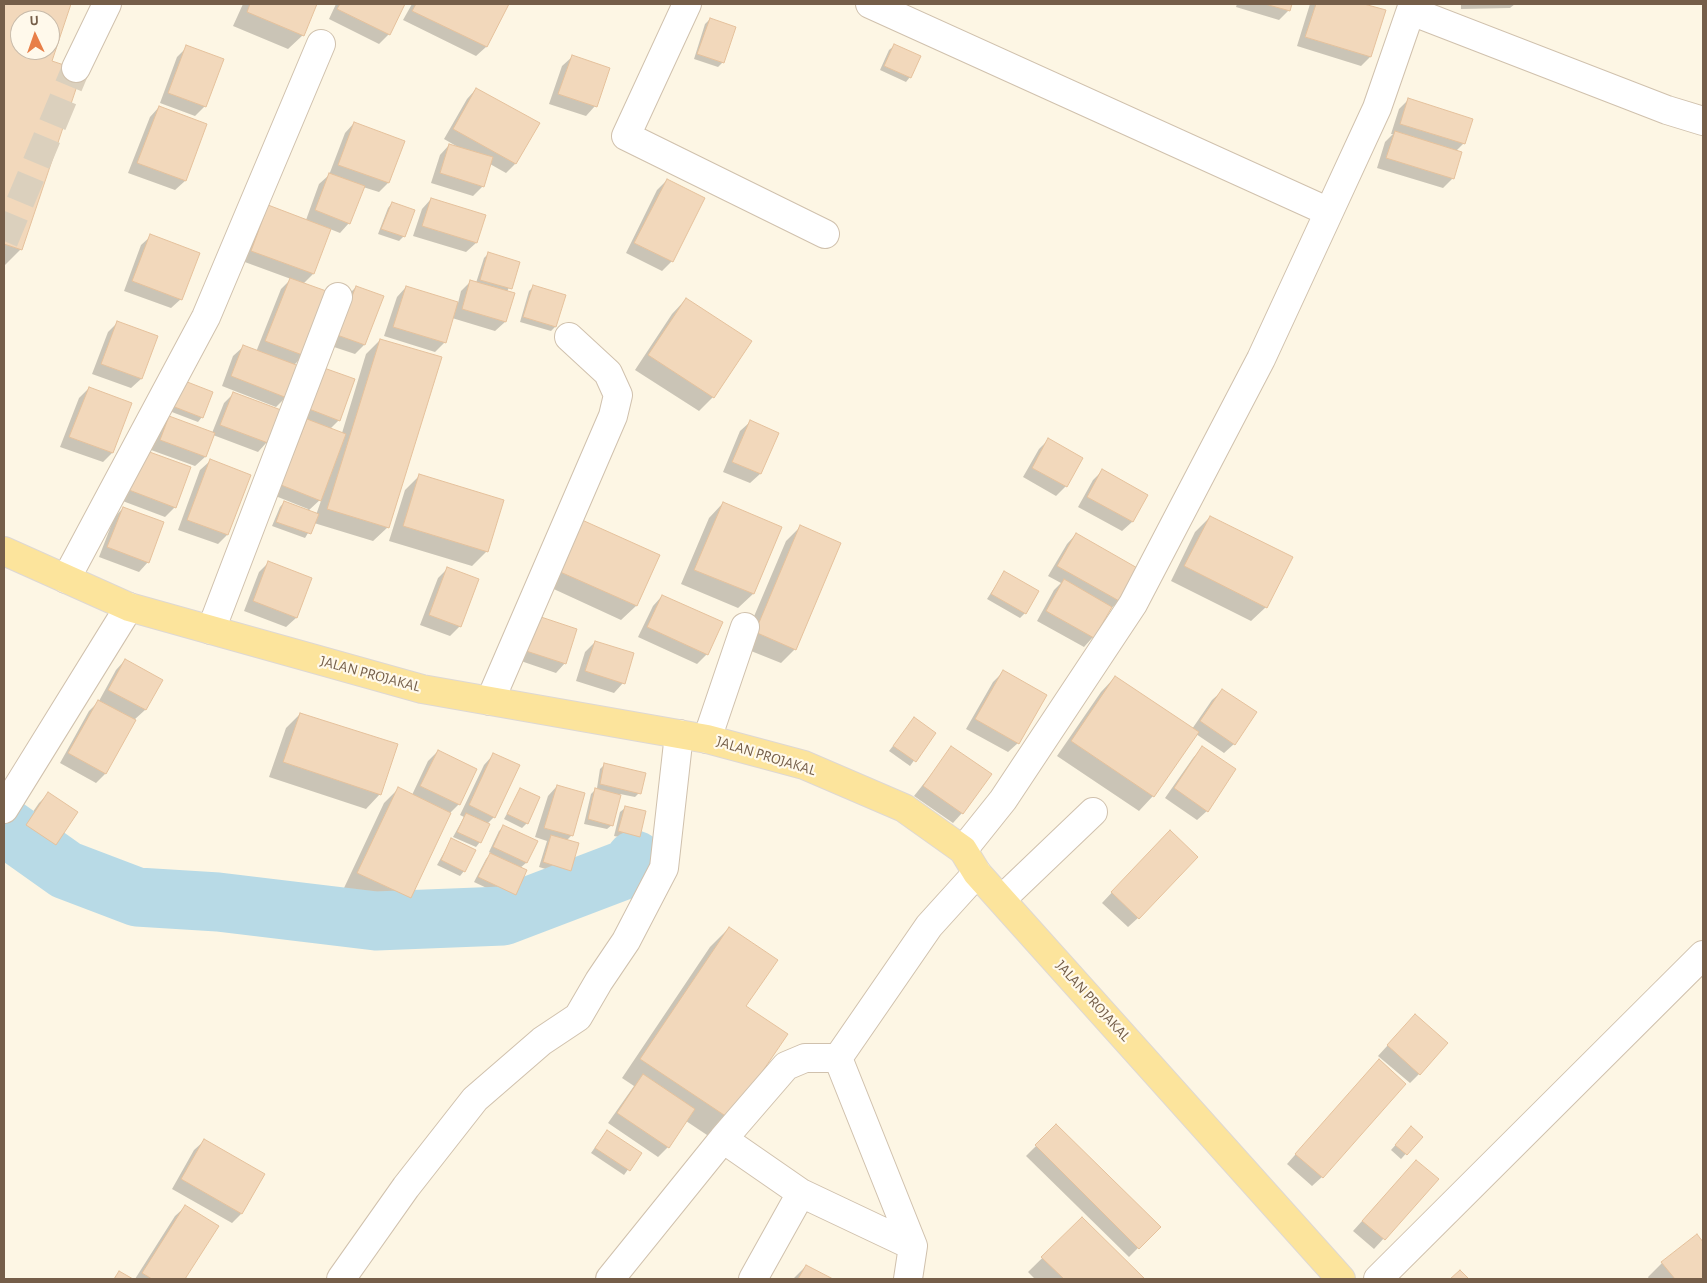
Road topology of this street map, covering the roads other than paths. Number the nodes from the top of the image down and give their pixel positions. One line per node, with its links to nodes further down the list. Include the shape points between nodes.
1 (107, 4): 6 (street)
2 (687, 4): 9 (street, via 626,136)
3 (870, 4): 8 (street)
4 (1412, 7): 7 (street, via 1667,110); 8 (street, via 1377,108)
5 (322, 44): 13 (street, via 206,317)
6 (76, 68)
7 (1703, 121)
8 (1329, 212): 22 (street, via 1261,359 1133,604 1004,800)
9 (825, 234)
10 (338, 297): 16 (street)
11 (569, 337): 17 (street, via 608,373 618,395 613,416)
12 (4, 551): 13 (main road, JALAN PROJAKAL)
13 (66, 579): 14 (main road, JALAN PROJAKAL)
14 (129, 607): 16 (main road, JALAN PROJAKAL); 20 (street)
15 (745, 627): 19 (street)
16 (211, 630): 17 (main road, JALAN PROJAKAL, via 422,689)
17 (490, 701): 18 (main road, JALAN PROJAKAL)
18 (679, 734): 19 (main road, JALAN PROJAKAL); 30 (street, via 664,868 626,941 578,1017 542,1041 475,1099)
19 (707, 738): 22 (main road, JALAN PROJAKAL, via 804,765 904,808)
20 (10, 798)
21 (1093, 812): 24 (street)
22 (963, 850): 23 (main road, JALAN PROJAKAL)
23 (977, 873): 24 (main road, JALAN PROJAKAL); 26 (street, via 929,926)
24 (1002, 899): 34 (main road, JALAN PROJAKAL)
25 (1703, 954): 35 (street)
26 (838, 1058): 27 (street, via 805,1058 786,1066); 29 (street)
27 (723, 1139): 28 (street); 31 (street)
28 (801, 1192): 29 (street); 32 (street)
29 (913, 1246): 33 (street)
30 (341, 1279)
31 (610, 1279)
32 (753, 1279)
33 (908, 1279)
34 (1341, 1279)
35 (1378, 1279)

